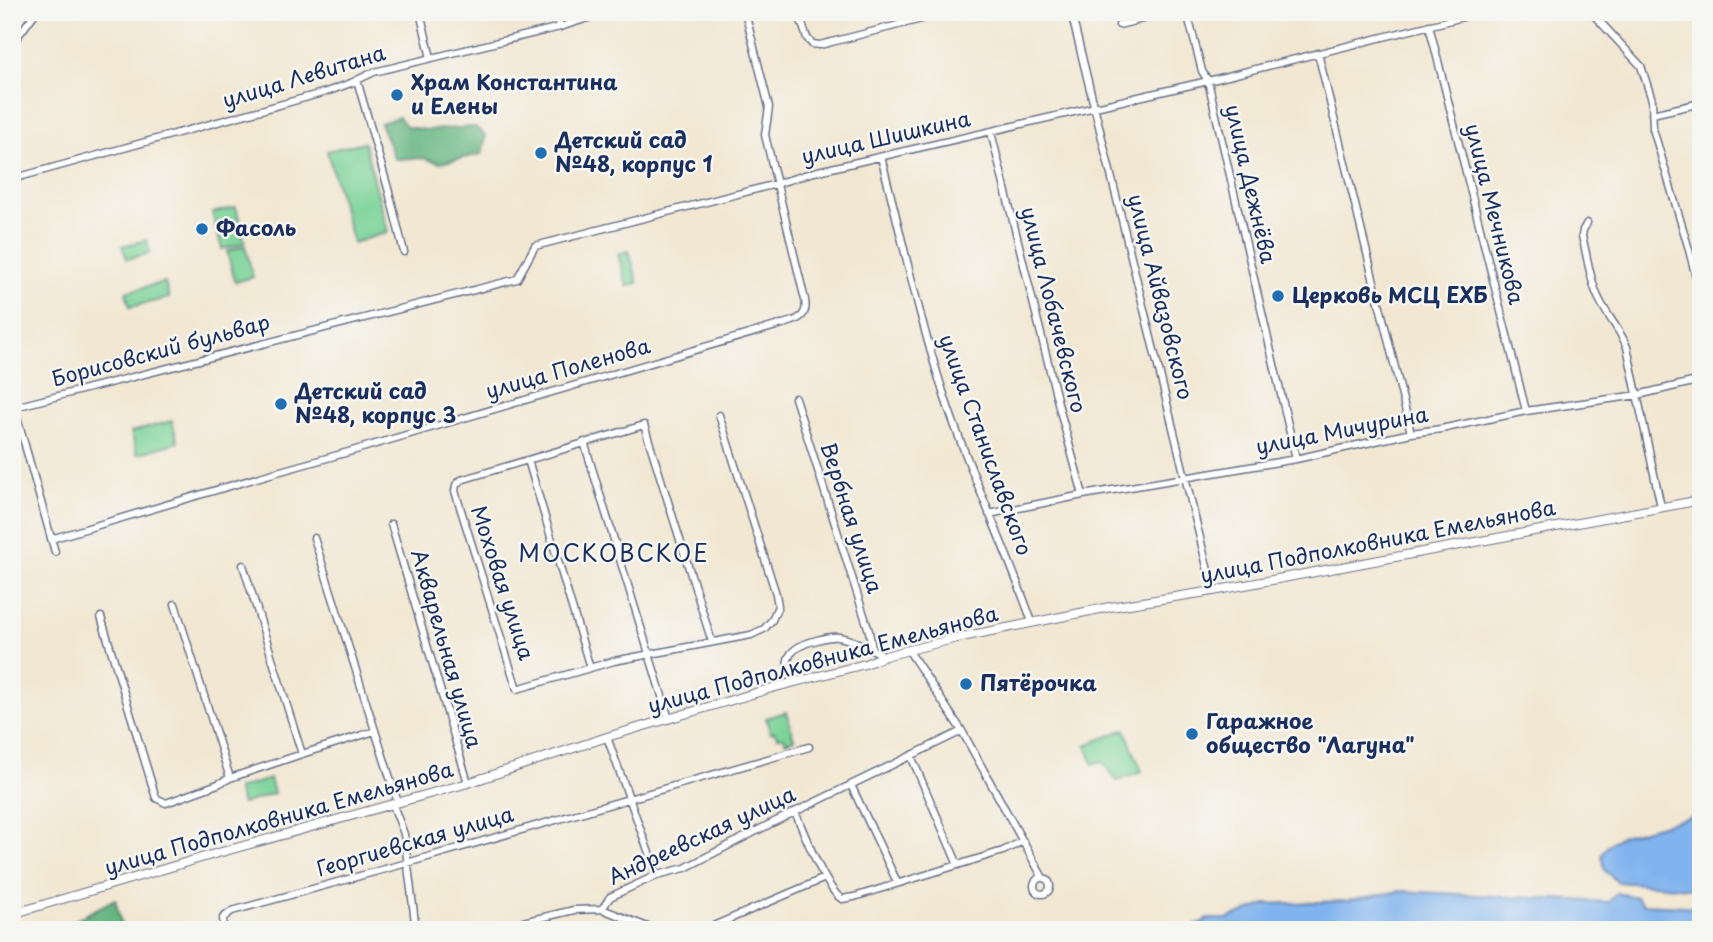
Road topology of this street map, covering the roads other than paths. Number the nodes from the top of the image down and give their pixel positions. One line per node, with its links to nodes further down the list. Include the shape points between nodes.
1 (36, 12): 16 (street)
2 (420, 12): 18 (street)
3 (555, 12): 15 (street)
4 (607, 12): 15 (street, улица Левитана)
5 (745, 12): 27 (street, улица Поленова, via 769,107 765,135)
6 (798, 12): 7 (street, via 807,38 820,45)
7 (949, 12)
8 (1071, 12): 22 (street, улица Айвазовского)
9 (1171, 12): 13 (street)
10 (1187, 12): 20 (street, улица Дежнёва)
11 (1483, 12): 14 (street, улица Шишкина)
12 (1591, 12): 23 (street, via 1641,66)
13 (1119, 25)
14 (1429, 25): 17 (street, улица Шишкина); 37 (street, улица Мечникова)
15 (560, 26): 18 (street, улица Левитана)
16 (12, 44)
17 (1318, 53): 20 (street, улица Шишкина); 39 (street)
18 (431, 58): 19 (street, улица Левитана)
19 (357, 80): 26 (street, улица Левитана); 29 (street)
20 (1208, 81): 22 (street, улица Шишкина); 41 (street, улица Дежнёва)
21 (1701, 103): 23 (street)
22 (1095, 107): 24 (street, улица Шишкина); 43 (street, улица Айвазовского)
23 (1652, 114): 30 (street)
24 (991, 132): 25 (street, улица Шишкина); 44 (street, улица Лобачевского)
25 (881, 157): 27 (street, улица Шишкина); 47 (street, улица Станиславского, via 942,388)
26 (12, 179)
27 (776, 184): 31 (street, улица Шишкина, via 535,246 517,279); 50 (street, улица Поленова, via 806,306 797,320)
28 (1587, 223): 33 (street, via 1582,236 1596,292 1623,337)
29 (404, 252)
30 (1701, 297)
31 (317, 329): 36 (street, Борисовский бульвар)
32 (1701, 380): 33 (street, улица Мичурина)
33 (1638, 395): 37 (street, улица Мичурина); 46 (street)
34 (795, 398): 58 (street, Вербная улица)
35 (12, 399): 36 (street)
36 (15, 407): 50 (street)
37 (1526, 411): 39 (street, улица Мичурина)
38 (719, 415): 57 (street, Моховая улица, via 778,606 764,629)
39 (1411, 433): 41 (street, улица Мичурина)
40 (584, 442): 42 (street, Моховая улица); 57 (street, Моховая улица, via 645,425); 60 (street)
41 (1296, 459): 43 (street, улица Мичурина)
42 (528, 460): 62 (street); 62 (street, Моховая улица, via 461,480 455,491 517,690)
43 (1186, 478): 44 (street, улица Мичурина); 53 (street, улица Айвазовского)
44 (1083, 495): 47 (street, улица Мичурина)
45 (1701, 500): 46 (main road, улица Подполковника Емельянова)
46 (1661, 507): 53 (main road, улица Подполковника Емельянова)
47 (989, 514): 56 (street, улица Станиславского)
48 (391, 524): 72 (street, Акварельная улица)
49 (314, 538): 65 (street)
50 (51, 539): 51 (street)
51 (55, 552)
52 (243, 565): 69 (street)
53 (1213, 591): 56 (main road, улица Подполковника Емельянова)
54 (174, 604): 71 (street)
55 (102, 617): 71 (street, via 156,798 166,803)
56 (1032, 622): 59 (main road, улица Подполковника Емельянова)
57 (712, 642): 60 (street, Моховая улица)
58 (872, 649): 61 (street); 63 (street, via 838,637 795,648 788,667)
59 (909, 651): 61 (main road, улица Подполковника Емельянова); 66 (street)
60 (648, 653): 62 (street, Моховая улица); 64 (street)
61 (885, 656): 63 (main road, улица Подполковника Емельянова)
62 (590, 668)
63 (793, 682): 64 (main road, улица Подполковника Емельянова)
64 (669, 719): 67 (main road, улица Подполковника Емельянова)
65 (375, 731): 69 (street); 75 (street)
66 (962, 731): 70 (street, Андреевская улица); 77 (street)
67 (607, 737): 72 (main road, улица Подполковника Емельянова); 74 (street)
68 (809, 747): 74 (street, Георгиевская улица)
69 (302, 754): 71 (street)
70 (912, 756): 73 (street, Андреевская улица); 79 (street)
71 (230, 778)
72 (468, 783): 75 (main road, улица Подполковника Емельянова)
73 (850, 786): 76 (street, Андреевская улица); 83 (street)
74 (629, 800): 78 (street, Георгиевская улица); 80 (street)
75 (395, 804): 78 (street); 85 (main road, улица Подполковника Емельянова)
76 (795, 812): 80 (street, Андреевская улица, via 685,867); 81 (street)
77 (1023, 841): 79 (street); 82 (street)
78 (407, 863): 86 (street, Георгиевская улица, via 232,911 223,918); 87 (street)
79 (958, 865): 83 (street)
80 (657, 875): 84 (street, Андреевская улица, via 610,897)
81 (825, 878): 83 (street, via 842,899); 90 (street)
82 (1043, 878)
83 (897, 882)
84 (602, 909): 88 (street, Андреевская улица, via 574,910); 89 (street)
85 (14, 912)
86 (224, 930)
87 (416, 930)
88 (489, 930)
89 (655, 930)
90 (705, 930)

